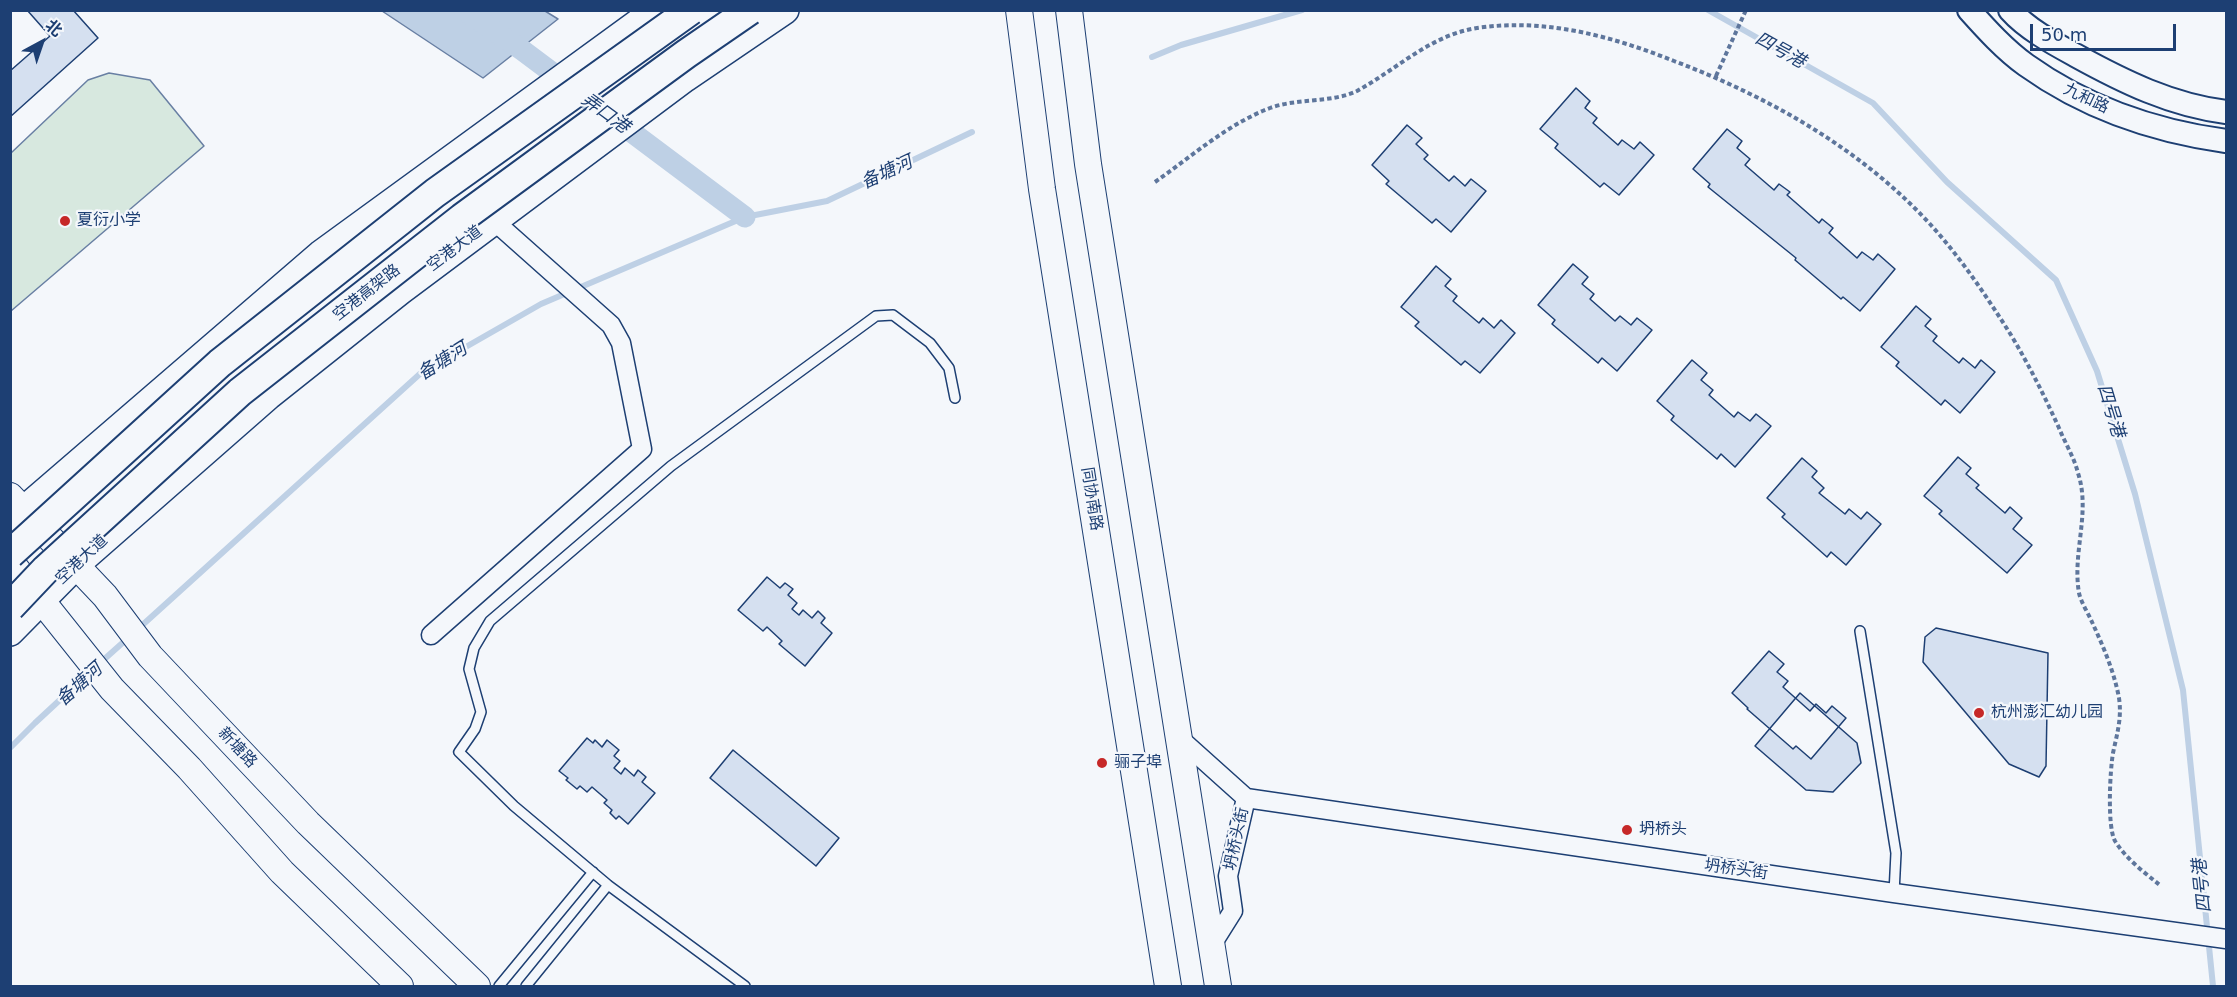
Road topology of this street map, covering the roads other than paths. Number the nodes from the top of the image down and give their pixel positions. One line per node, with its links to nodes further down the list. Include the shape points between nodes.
1 (656, 10): 13 (main road, via 321,254)
2 (691, 10): 14 (highway, bridge, via 435,193 229,356)
3 (750, 10): 18 (highway, 空港高架路, bridge, via 462,218 240,392 46,569)
4 (785, 10): 11 (main road, 空港大道, via 685,78)
5 (1019, 10): 34 (main road, 同协南路, via 1042,189)
6 (1069, 10): 22 (main road, via 1088,164)
7 (1969, 10): 10 (street, 九和路, via 2024,63 2059,87 2142,124)
8 (2010, 10): 9 (street, 九和路, via 2054,44 2124,82 2164,98)
9 (2226, 112): 10 (street)
10 (2226, 140)
11 (493, 220): 16 (main road, 空港大道, via 268,396); 21 (street, via 611,325 621,343 642,449)
12 (955, 398): 24 (lane, via 950,368 930,343 893,315 876,316 671,466 490,621 474,648 469,669 481,712 459,752 514,806)
13 (15, 509): 16 (main road, 新塘路)
14 (10, 554)
15 (10, 561): 17 (main road)
16 (76, 565): 17 (main road, 空港大道); 30 (main road, 新塘路, via 150,656 308,823)
17 (42, 599): 20 (main road, 空港大道); 29 (main road, via 112,689 282,872)
18 (10, 607)
19 (1860, 631): 26 (lane, via 1896,853)
20 (10, 632)
21 (431, 635)
22 (1178, 737): 23 (street, 坍桥头街); 28 (main road)
23 (1246, 798): 26 (street, 坍桥头街); 28 (street, 坍桥头街, via 1228,876 1233,911)
24 (592, 872): 25 (lane); 31 (lane)
25 (608, 885): 32 (lane); 33 (lane)
26 (1894, 893): 27 (street, 坍桥头街)
27 (2226, 939)
28 (1212, 946): 35 (main road)
29 (400, 987)
30 (477, 987)
31 (499, 987)
32 (526, 987)
33 (745, 987)
34 (1168, 987)
35 (1218, 987)

